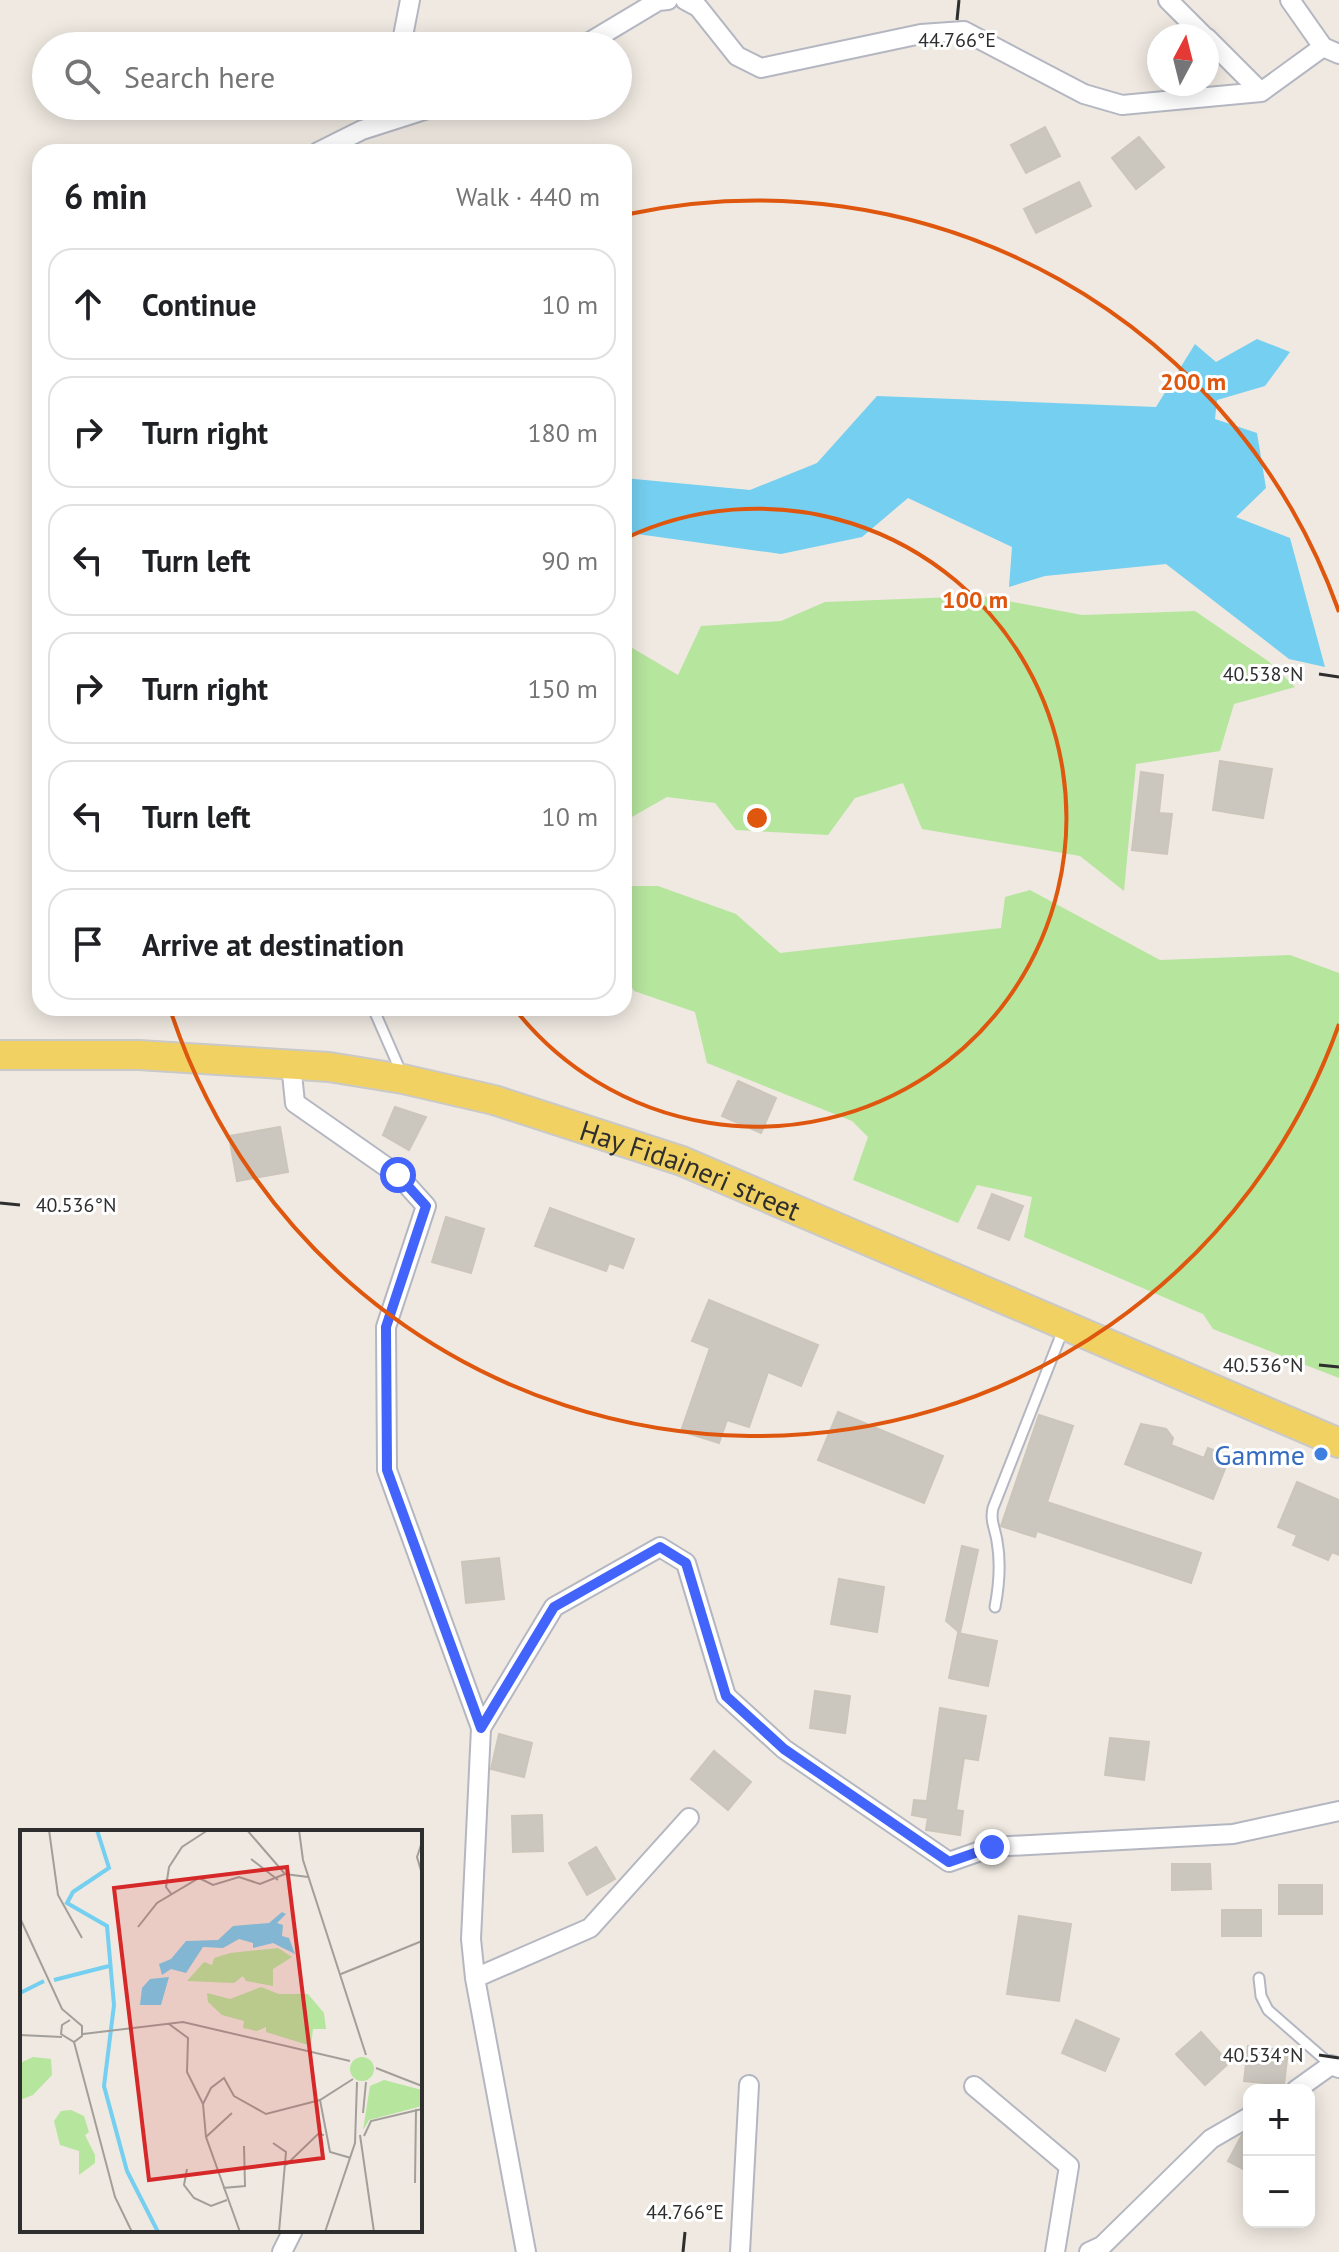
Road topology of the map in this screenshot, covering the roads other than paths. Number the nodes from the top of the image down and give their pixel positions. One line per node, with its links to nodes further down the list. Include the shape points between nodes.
1 (410, 0): 7 (street)
2 (668, 0): 8 (street)
3 (685, 0): 11 (street, via 698,7 737,56 761,68 921,34 964,31 1084,94 1122,105)
4 (1168, 0): 6 (street)
5 (1290, 0): 10 (street)
6 (1193, 24)
7 (404, 32)
8 (606, 32)
9 (1219, 50): 11 (street)
10 (1331, 51): 11 (street)
11 (1261, 92)
12 (393, 120): 13 (street)
13 (334, 144)
14 (376, 1016): 17 (lane)
15 (0, 1055): 16 (main road, Hay Fidaineri street, via 139,1055)
16 (291, 1064): 17 (main road, Hay Fidaineri street); 21 (street, via 295,1103 398,1175 426,1206 386,1327 387,1470)
17 (403, 1079): 18 (main road, Hay Fidaineri street, via 494,1100 682,1161)
18 (1064, 1327): 19 (main road, Hay Fidaineri street); 20 (lane, via 993,1508 999,1583)
19 (1339, 1443)
20 (995, 1607)
21 (481, 1728): 22 (street, via 554,1607 660,1547 686,1563 726,1696 784,1749 949,1862 992,1847 1233,1834); 24 (street, via 471,1939)
22 (1339, 1811)
23 (689, 1818): 24 (street, via 590,1928)
24 (475, 1978): 33 (street)
25 (1259, 1978): 26 (lane, via 1268,2010)
26 (1335, 2067): 27 (street)
27 (1306, 2084)
28 (749, 2085): 34 (street)
29 (974, 2086): 35 (street, via 1069,2166)
30 (1243, 2120): 36 (street, via 1211,2139 1102,2246)
31 (292, 2232): 32 (street)
32 (282, 2252)
33 (526, 2252)
34 (740, 2252)
35 (1055, 2252)
36 (1089, 2252)

